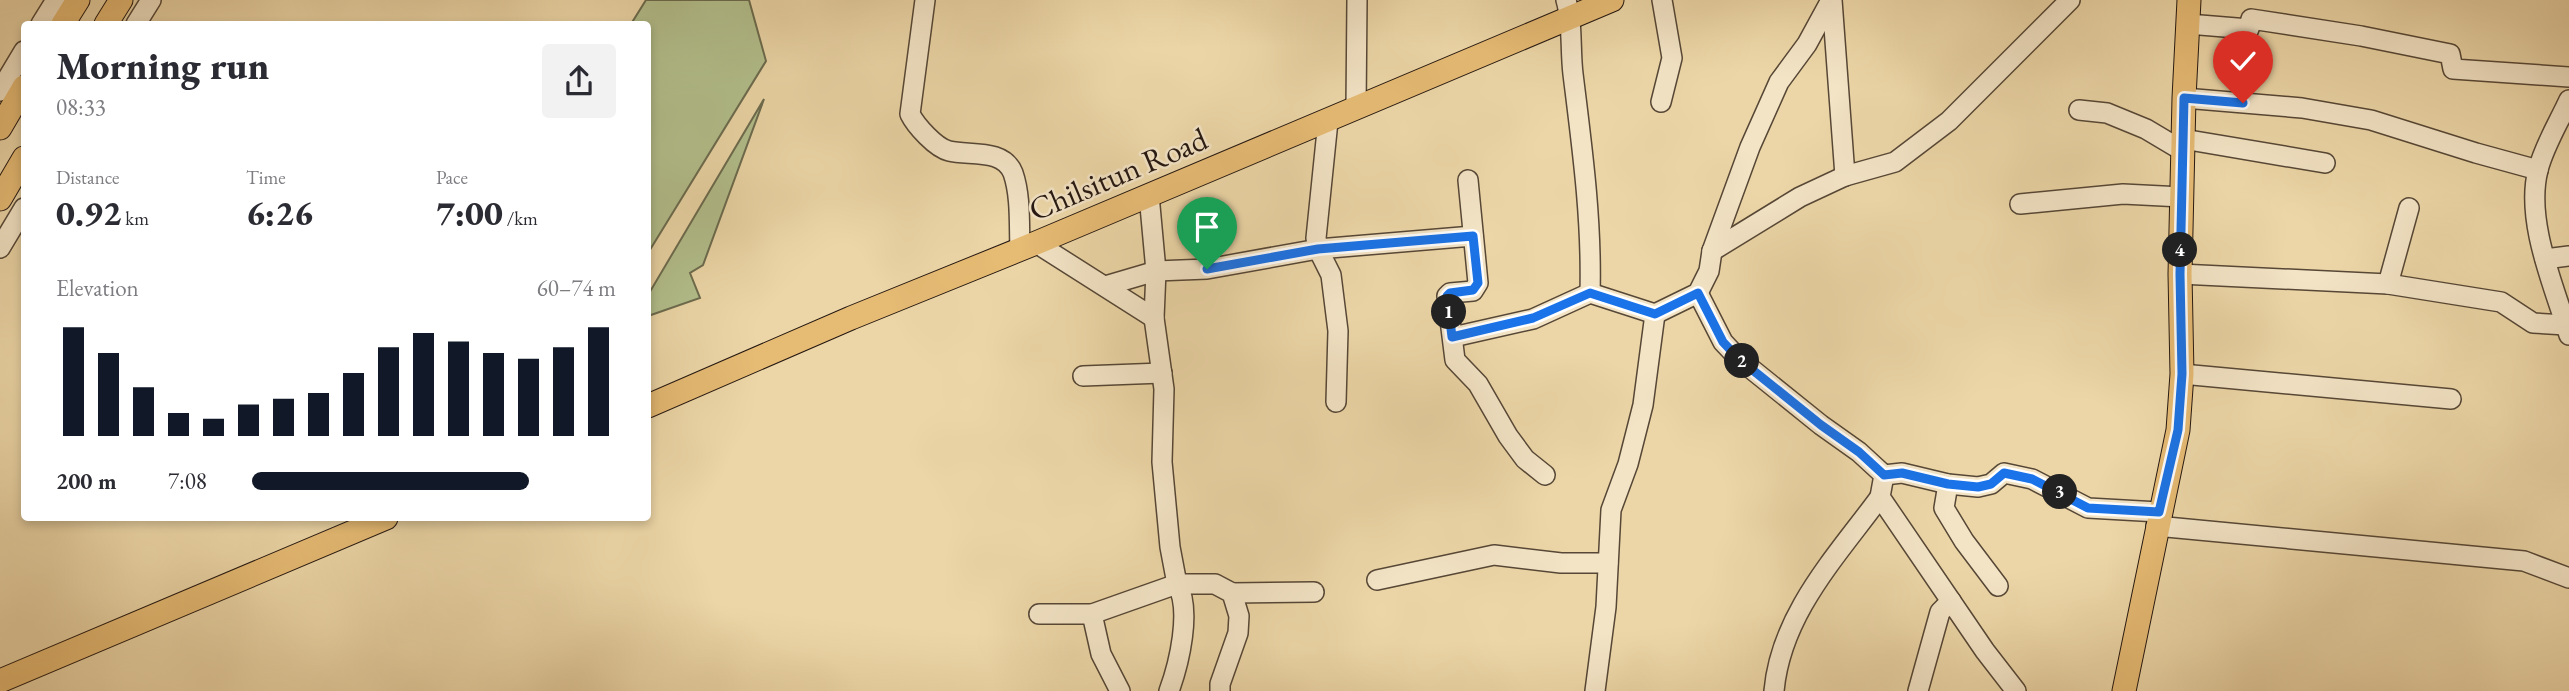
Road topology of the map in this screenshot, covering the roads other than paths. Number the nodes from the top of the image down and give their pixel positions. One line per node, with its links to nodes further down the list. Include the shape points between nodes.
1 (55, 0): 13 (street)
2 (78, 0): 14 (main road)
3 (121, 0): 15 (main road)
4 (151, 0): 16 (street)
5 (925, 0): 42 (street, via 910,114 915,125 946,151 995,155 1012,170)
6 (1357, 0): 25 (street)
7 (1612, 0): 12 (main road, Chilsitun Road)
8 (1662, 0): 24 (street, via 1672,58)
9 (1831, 0): 33 (street); 45 (street, via 1779,82)
10 (2070, 0): 33 (street, via 1949,121 1895,162)
11 (2189, 0): 17 (main road)
12 (1569, 8): 25 (main road, Chilsitun Road); 52 (street, via 1588,206)
13 (43, 21)
14 (65, 21)
15 (108, 21)
16 (138, 21)
17 (2188, 24): 19 (street, via 2249,29 2251,19 2450,54 2453,69); 22 (main road)
18 (21, 56): 20 (street)
19 (2569, 77)
20 (0, 91)
21 (21, 92): 28 (main road)
22 (2184, 98): 29 (main road); 32 (street, via 2302,108 2371,120)
23 (2569, 100): 32 (street)
24 (1661, 102)
25 (1356, 108): 27 (main road, Chilsitun Road)
26 (2079, 110): 29 (street, via 2107,113)
27 (1328, 121): 35 (main road, Chilsitun Road); 44 (street)
28 (0, 128)
29 (2183, 145): 31 (street); 36 (main road)
30 (21, 163): 37 (main road)
31 (2325, 163)
32 (2538, 170): 47 (street, via 2534,207)
33 (1845, 176): 45 (street, via 1800,197)
34 (1468, 180): 41 (street)
35 (1149, 195): 42 (main road, Chilsitun Road); 48 (street)
36 (2182, 197): 38 (street, via 2123,194); 49 (main road)
37 (0, 199)
38 (2020, 204)
39 (2409, 208): 50 (street)
40 (21, 213): 43 (street)
41 (1473, 236): 44 (street); 57 (street, via 1478,283 1473,290 1447,296)
42 (1028, 246): 51 (street); 63 (main road, Chilsitun Road)
43 (0, 248)
44 (1318, 249): 48 (street, via 1207,269); 62 (street, via 1331,275 1338,331)
45 (1712, 251): 53 (street)
46 (2569, 256): 47 (street)
47 (2545, 259): 56 (street)
48 (1156, 271): 51 (street); 55 (street)
49 (2180, 274): 50 (street); 59 (main road)
50 (2388, 284): 56 (street, via 2501,302 2533,323)
51 (1105, 286): 55 (street)
52 (1590, 293): 54 (street); 57 (street, via 1533,318)
53 (1698, 293): 54 (street); 65 (street, via 1723,342 1739,359)
54 (1655, 314): 70 (street, via 1643,405 1611,510)
55 (1154, 318): 58 (street)
56 (2568, 330)
57 (1452, 337): 64 (street, via 1457,363 1478,384 1525,459)
58 (1162, 373): 60 (street); 73 (street, via 1162,462)
59 (2182, 374): 61 (street); 68 (main road, via 2178,430)
60 (1083, 376)
61 (2451, 399)
62 (1336, 402)
63 (651, 405)
64 (1545, 475)
65 (1884, 475): 66 (street, via 1902,473); 67 (street)
66 (1948, 484): 68 (street, via 1978,487 1991,484 2004,473 2032,479 2088,508); 74 (street, via 1944,508)
67 (1880, 497): 77 (street); 85 (street, via 1798,610 1780,654)
68 (2158, 519): 71 (street, via 2524,561); 88 (main road)
69 (379, 521): 80 (main road)
70 (1608, 563): 72 (street, via 1494,555); 84 (street)
71 (2569, 578)
72 (1377, 580)
73 (1177, 584): 76 (street, via 1215,584); 79 (street); 82 (street, via 1182,593 1182,634)
74 (1998, 586)
75 (1314, 592): 76 (street)
76 (1232, 593): 83 (street, via 1239,616 1238,633)
77 (1951, 601): 86 (street, via 1940,612); 87 (street)
78 (1040, 614): 79 (street)
79 (1092, 614): 81 (street, via 1101,654)
80 (0, 681)
81 (1120, 691)
82 (1169, 691)
83 (1220, 691)
84 (1595, 691)
85 (1774, 691)
86 (1918, 691)
87 (2016, 691)
88 (2124, 691)

